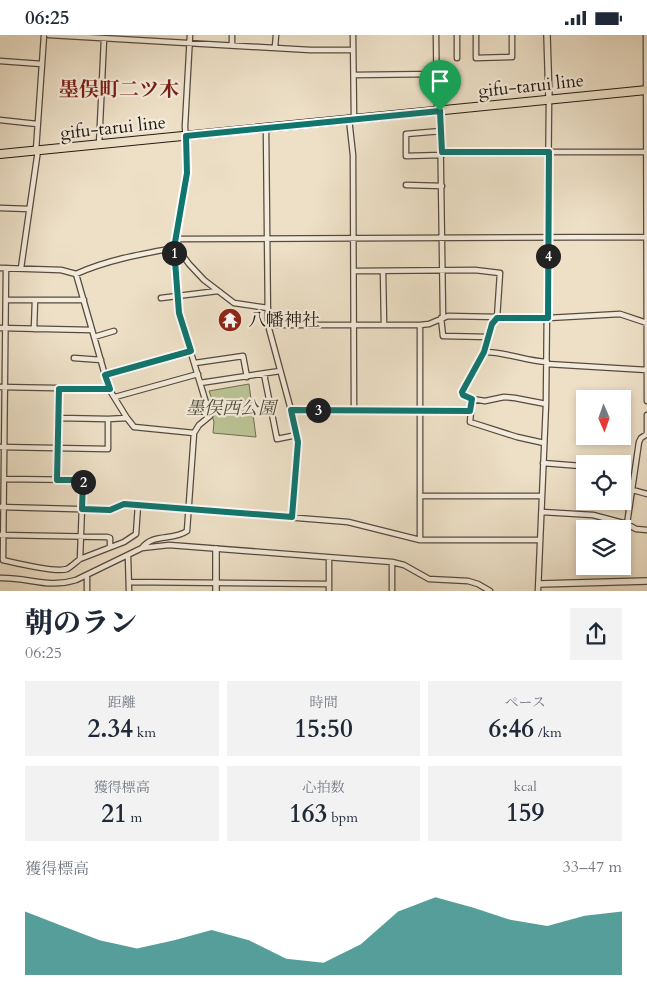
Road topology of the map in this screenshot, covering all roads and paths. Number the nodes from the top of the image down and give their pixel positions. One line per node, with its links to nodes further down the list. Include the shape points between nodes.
1 (44, 35): 20 (street)
2 (49, 35): 13 (street)
3 (190, 35): 14 (street)
4 (232, 35): 15 (street)
5 (276, 35): 16 (street)
6 (353, 35): 17 (street)
7 (436, 35): 21 (street)
8 (457, 35): 18 (street)
9 (476, 35): 10 (street, via 476,58 485,58 512,57)
10 (512, 35)
11 (547, 35): 24 (street)
12 (646, 35): 23 (street)
13 (104, 39): 14 (street); 32 (street)
14 (189, 44): 15 (street); 31 (street)
15 (232, 45): 16 (street)
16 (275, 47): 17 (street)
17 (353, 50): 22 (street)
18 (457, 58)
19 (0, 61): 20 (street)
20 (42, 64): 28 (street)
21 (436, 74): 22 (street); 25 (street)
22 (354, 75): 26 (street)
23 (646, 90): 24 (main road, gifu-tarui line); 35 (street)
24 (549, 99): 25 (main road, gifu-tarui line); 34 (street)
25 (439, 111): 26 (main road, gifu-tarui line); 30 (street)
26 (352, 119): 29 (main road, gifu-tarui line); 47 (street)
27 (0, 120): 28 (street)
28 (37, 123): 33 (street)
29 (266, 127): 31 (main road, gifu-tarui line); 44 (street)
30 (441, 131): 37 (street); 37 (street, via 406,135 406,157)
31 (186, 136): 32 (main road, gifu-tarui line); 46 (street, via 187,173)
32 (98, 145): 33 (main road, gifu-tarui line)
33 (37, 150): 36 (main road, gifu-tarui line); 41 (street)
34 (549, 152): 35 (street); 37 (street); 42 (street)
35 (646, 152): 43 (street)
36 (0, 154)
37 (442, 154): 39 (street)
38 (406, 185): 39 (street)
39 (442, 186): 45 (street)
40 (0, 208): 41 (street)
41 (29, 209): 51 (street)
42 (548, 237): 43 (street); 45 (street); 67 (street)
43 (646, 237): 68 (street)
44 (268, 238): 46 (street); 47 (street); 64 (street)
45 (442, 238): 47 (street); 52 (street)
46 (175, 239): 48 (street)
47 (354, 239): 53 (street)
48 (174, 246): 55 (street); 56 (street); 57 (street)
49 (0, 268): 50 (street)
50 (6, 268): 51 (street); 59 (street)
51 (20, 268): 55 (street)
52 (442, 270): 54 (street); 65 (street); 66 (street, via 500,273)
53 (354, 271): 54 (street); 70 (street)
54 (383, 271): 71 (street)
55 (76, 274): 61 (street)
56 (218, 291): 57 (street); 64 (street, via 234,303)
57 (177, 296): 58 (street); 79 (street)
58 (161, 298)
59 (6, 300): 60 (street); 63 (street)
60 (35, 300): 61 (street); 74 (street)
61 (84, 300): 75 (street)
62 (0, 307): 63 (street)
63 (6, 307): 73 (street)
64 (268, 308): 69 (street)
65 (442, 318): 66 (street); 72 (street); 78 (street, via 442,336)
66 (497, 318): 67 (street); 78 (street)
67 (548, 318): 68 (street, via 620,314); 84 (street)
68 (647, 323): 85 (street)
69 (268, 325): 70 (street); 86 (street)
70 (354, 325): 71 (street); 100 (street)
71 (384, 325): 72 (street)
72 (420, 325): 101 (street)
73 (3, 328): 74 (street); 92 (street)
74 (34, 329): 75 (street)
75 (92, 330): 77 (street)
76 (114, 331): 77 (street)
77 (94, 337): 82 (street)
78 (489, 337): 80 (street)
79 (191, 351): 83 (street); 89 (street)
80 (484, 352): 84 (street, via 501,352); 96 (street, via 462,392)
81 (74, 358): 82 (street)
82 (101, 360): 89 (street)
83 (195, 363): 87 (street); 90 (street, via 243,356)
84 (547, 363): 85 (street); 98 (street)
85 (647, 370): 97 (street)
86 (280, 371): 88 (street); 99 (street)
87 (198, 374): 91 (street); 95 (street)
88 (264, 374): 90 (street); 108 (street, via 277,439)
89 (105, 375): 94 (street)
90 (247, 377): 91 (street)
91 (200, 383): 107 (street, via 210,416)
92 (2, 387): 93 (street); 110 (street)
93 (59, 389): 94 (street); 105 (street)
94 (110, 389): 95 (street)
95 (115, 397): 104 (street)
96 (472, 399): 98 (street, via 485,401 504,397); 102 (street)
97 (647, 401)
98 (546, 404): 109 (street)
99 (291, 410): 100 (street); 108 (street)
100 (354, 410): 101 (street)
101 (420, 410): 102 (street); 118 (street)
102 (470, 411): 109 (street, via 470,422)
103 (647, 415): 116 (street, via 647,434 639,442)
104 (127, 418): 106 (street); 107 (street, via 134,427)
105 (59, 419): 106 (street); 111 (street)
106 (108, 419): 111 (street, via 108,449)
107 (194, 433): 123 (street)
108 (297, 435): 125 (street)
109 (544, 443): 112 (street)
110 (2, 447): 111 (street); 114 (street)
111 (57, 448): 115 (street)
112 (544, 463): 113 (street); 119 (street)
113 (576, 466)
114 (4, 479): 115 (street); 121 (street)
115 (57, 480): 122 (street, via 83,480)
116 (632, 491): 117 (street); 127 (street)
117 (647, 494)
118 (420, 496): 119 (street); 132 (street)
119 (542, 496): 124 (street)
120 (138, 505): 122 (street, via 124,504 110,510); 123 (street); 134 (street, via 136,534)
121 (2, 507): 122 (street); 130 (street)
122 (82, 509): 131 (street)
123 (188, 509): 125 (street); 135 (street, via 185,533 151,540)
124 (542, 511): 126 (street, via 593,515); 133 (street)
125 (292, 517): 132 (street, via 348,522)
126 (612, 520)
127 (628, 520)
128 (631, 526): 129 (street)
129 (647, 530)
130 (2, 535): 131 (street); 140 (street)
131 (81, 536): 134 (street, via 110,538); 139 (street)
132 (420, 540): 133 (street)
133 (540, 540): 148 (street)
134 (110, 547): 139 (street)
135 (142, 548): 136 (street, via 169,545); 137 (street)
136 (216, 549): 138 (street); 146 (street)
137 (128, 555): 142 (street); 145 (street)
138 (329, 558): 141 (street); 147 (street)
139 (80, 559): 140 (street, via 61,570)
140 (1, 561)
141 (392, 562): 153 (street); 154 (street, via 429,579 468,581)
142 (87, 575): 143 (street, via 54,585); 149 (street)
143 (0, 578)
144 (647, 581): 148 (street)
145 (129, 582): 146 (street); 150 (street)
146 (216, 582): 147 (street); 151 (street)
147 (329, 584): 152 (street)
148 (539, 584): 155 (street)
149 (87, 591)
150 (128, 591)
151 (216, 591)
152 (329, 591)
153 (392, 591)
154 (490, 591)
155 (538, 591)

